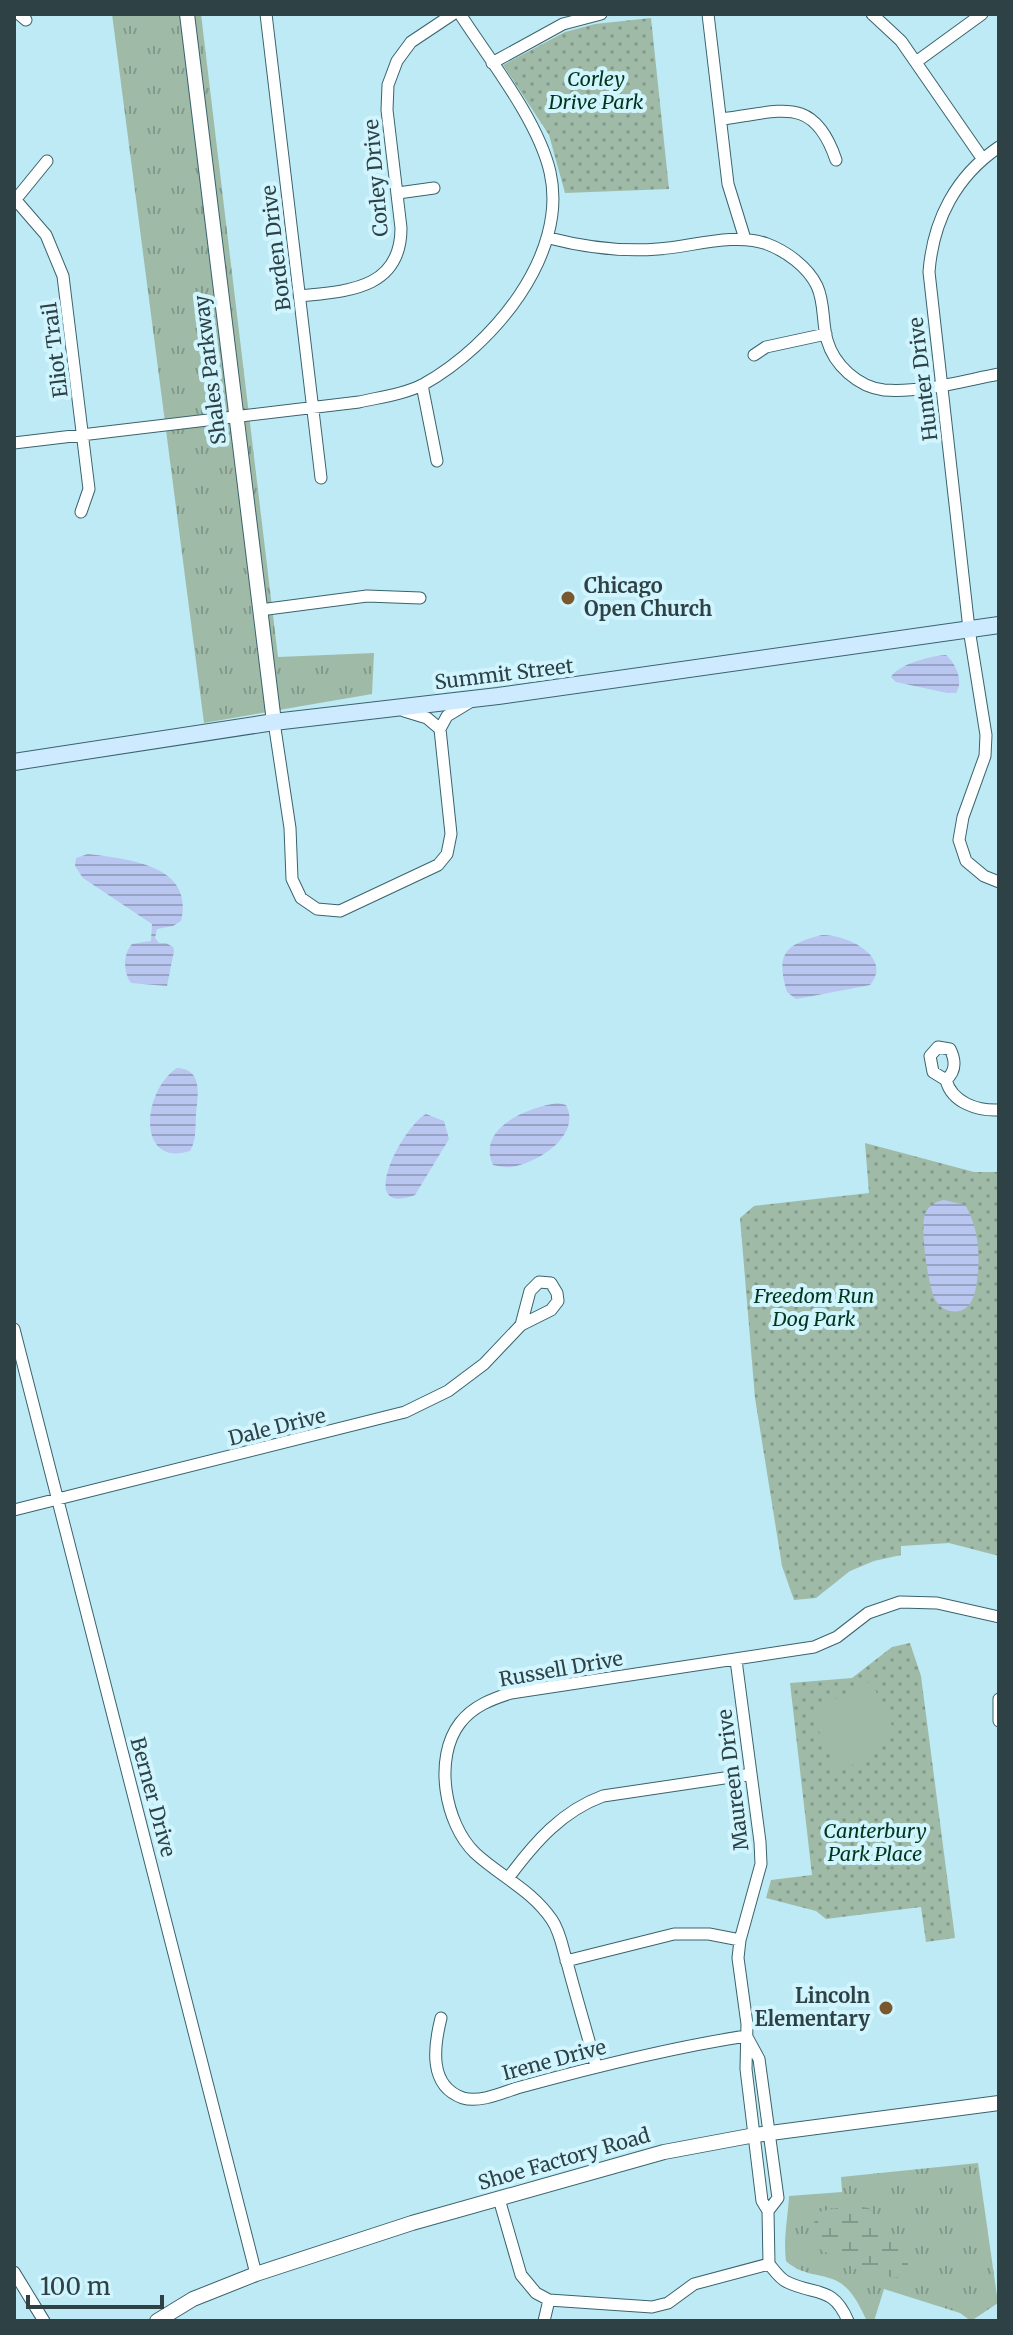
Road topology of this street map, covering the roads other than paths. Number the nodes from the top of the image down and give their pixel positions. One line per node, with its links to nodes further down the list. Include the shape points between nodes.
1 (187, 14): 28 (street, Shales Parkway)
2 (266, 14): 21 (street, Borden Drive)
3 (453, 14): 17 (street, Corley Drive, via 411,42 388,85)
4 (460, 14): 10 (street)
5 (601, 14): 10 (street, via 563,24)
6 (708, 14): 11 (street)
7 (872, 14): 9 (street)
8 (982, 14): 9 (street)
9 (916, 62): 13 (street)
10 (492, 63): 19 (street, via 546,157 553,194)
11 (721, 119): 14 (street, via 781,112 808,115 823,130); 20 (street, via 728,184)
12 (999, 147): 13 (street, Hunter Drive)
13 (982, 158): 25 (street, Hunter Drive, via 951,196 932,245 929,272)
14 (836, 160)
15 (47, 161): 18 (street)
16 (434, 188): 17 (street)
17 (398, 193): 21 (street, Corley Drive, via 401,236 387,270 355,289)
18 (15, 198): 29 (street, Eliot Trail, via 46,235 63,276)
19 (549, 238): 20 (street, via 636,250); 26 (street, via 519,295 490,332)
20 (745, 239): 22 (street, via 785,253 809,274 820,295)
21 (300, 296): 27 (street, Borden Drive)
22 (826, 334): 23 (street, via 766,347); 25 (street, via 844,369 867,385 899,390)
23 (754, 355)
24 (999, 374): 25 (street)
25 (941, 384): 37 (street, Hunter Drive)
26 (422, 385): 27 (street); 31 (street)
27 (312, 407): 28 (street); 32 (street, Borden Drive)
28 (236, 415): 29 (street); 35 (street, Shales Parkway)
29 (83, 434): 30 (street); 33 (street, Eliot Trail, via 89,489)
30 (14, 443)
31 (437, 461)
32 (321, 478)
33 (81, 512)
34 (420, 598): 35 (street, via 367,596)
35 (260, 610): 40 (street, Shales Parkway)
36 (999, 625): 37 (main road, Summit Street)
37 (969, 629): 38 (main road, Summit Street); 43 (street, Hunter Drive, via 986,735 985,756 959,840 966,861)
38 (498, 696): 39 (main road, Summit Street); 41 (street, via 458,708)
39 (388, 708): 40 (main road, Summit Street); 41 (street, via 413,712)
40 (274, 722): 41 (street, via 292,879 301,898 317,909 340,911 438,865 447,854 451,834); 42 (main road, Summit Street)
41 (440, 729)
42 (14, 762)
43 (999, 882)
44 (946, 1080): 45 (street, via 969,1105)
45 (999, 1110)
46 (521, 1325): 48 (street, Dale Drive, via 484,1364 448,1391 405,1412)
47 (14, 1329): 48 (street, Berner Drive)
48 (59, 1501): 49 (street, Dale Drive); 66 (street, Berner Drive)
49 (14, 1510)
50 (999, 1617): 51 (street, Russell Drive, via 937,1603 900,1602 868,1613 814,1647)
51 (736, 1660): 54 (street, Maureen Drive); 55 (street, Russell Drive, via 511,1693 473,1710 454,1731 449,1749 449,1803 459,1833 475,1853)
52 (999, 1699): 53 (street)
53 (999, 1721)
54 (751, 1774): 55 (street, via 603,1796 581,1804 561,1817); 56 (street, Maureen Drive, via 761,1864)
55 (509, 1877): 57 (street, Russell Drive, via 555,1924)
56 (740, 1940): 57 (street, via 674,1934); 59 (street, Maureen Drive)
57 (566, 1961): 60 (street, Russell Drive)
58 (441, 2018): 60 (street, Irene Drive, via 436,2072 464,2099 485,2098)
59 (746, 2036): 60 (street, Irene Drive); 62 (street, Maureen Drive, via 746,2069)
60 (596, 2066)
61 (999, 2103): 62 (street, Shoe Factory Road)
62 (762, 2134): 63 (street, Shoe Factory Road, via 664,2152); 64 (street, Maureen Drive)
63 (499, 2199): 66 (street, Shoe Factory Road); 67 (street, via 521,2275 530,2289)
64 (769, 2264): 67 (street, via 694,2284 668,2303 652,2307); 71 (street, via 787,2282 836,2300)
65 (14, 2272): 68 (street)
66 (256, 2274): 69 (street, Shoe Factory Road, via 193,2299)
67 (549, 2300): 70 (street)
68 (44, 2321)
69 (157, 2321)
70 (544, 2321)
71 (848, 2321)

